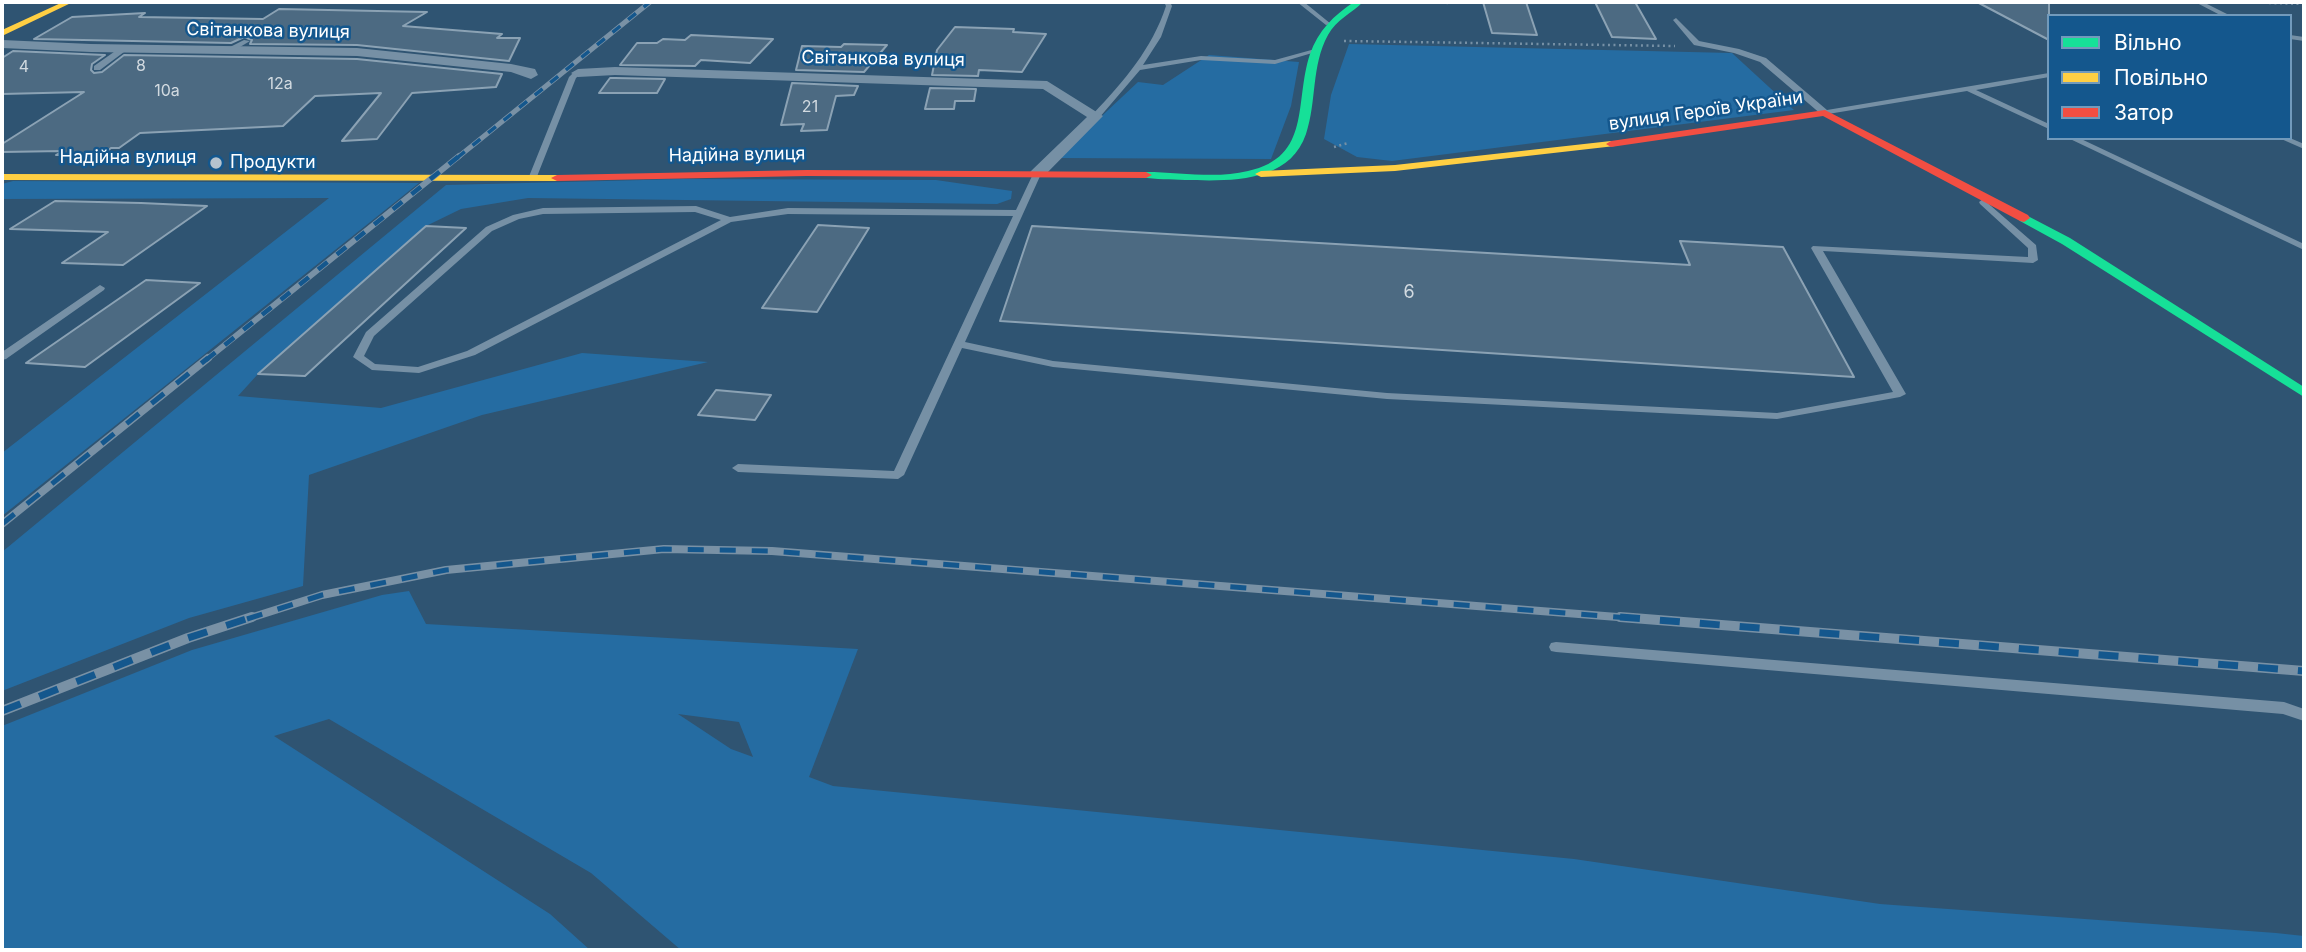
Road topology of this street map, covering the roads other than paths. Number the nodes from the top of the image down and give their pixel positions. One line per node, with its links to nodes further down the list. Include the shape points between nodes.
1 (69, 2): 9 (street)
2 (1167, 2): 16 (lane, via 1161,28)
3 (1300, 2): 8 (lane)
4 (1359, 2): 8 (street, Надійна вулиця)
5 (2198, 2): 6 (lane)
6 (2224, 14)
7 (1676, 20): 21 (lane, via 1697,43 1763,60)
8 (1328, 24): 12 (street, Надійна вулиця)
9 (2, 33)
10 (246, 41): 13 (lane)
11 (2, 44): 14 (street, Світанкова вулиця)
12 (1317, 46): 16 (lane, via 1275,62 1201,58); 28 (street, Надійна вулиця, via 1299,144 1282,163)
13 (232, 48): 14 (street, Світанкова вулиця); 18 (street, Світанкова вулиця, via 358,52 511,68)
14 (124, 49): 15 (lane)
15 (97, 68)
16 (1139, 68): 22 (lane)
17 (578, 73): 22 (street, Світанкова вулиця, via 1013,82 1047,85); 30 (lane)
18 (531, 75)
19 (2047, 75): 20 (lane)
20 (1968, 89): 21 (lane); 23 (lane)
21 (1825, 113): 28 (street, вулиця Героїв України, via 1571,150 1395,168); 31 (street, вулиця Героїв України)
22 (1096, 116): 27 (street)
23 (2047, 126)
24 (2076, 140): 34 (lane)
25 (2288, 140): 26 (lane)
26 (2304, 147)
27 (1037, 174): 28 (street, Надійна вулиця); 30 (street, Надійна вулиця); 32 (lane)
28 (1248, 175)
29 (2, 177): 30 (street, Надійна вулиця)
30 (532, 179)
31 (1973, 193): 36 (lane, via 2033,247 2033,260 1816,248 1900,394 1777,416 1387,396 1053,364); 38 (street, вулиця Героїв України, via 2066,241)
32 (1020, 213): 33 (lane, via 788,211); 36 (lane)
33 (729, 220): 33 (lane, via 471,354 419,370 372,367 358,357 380,325 489,229 516,217 543,211 696,209)
34 (2304, 247)
35 (100, 288): 37 (lane)
36 (959, 344): 39 (lane, via 898,475)
37 (2, 357)
38 (2304, 393)
39 (738, 468)
40 (1556, 647): 41 (lane, via 2284,708)
41 (2304, 715)

